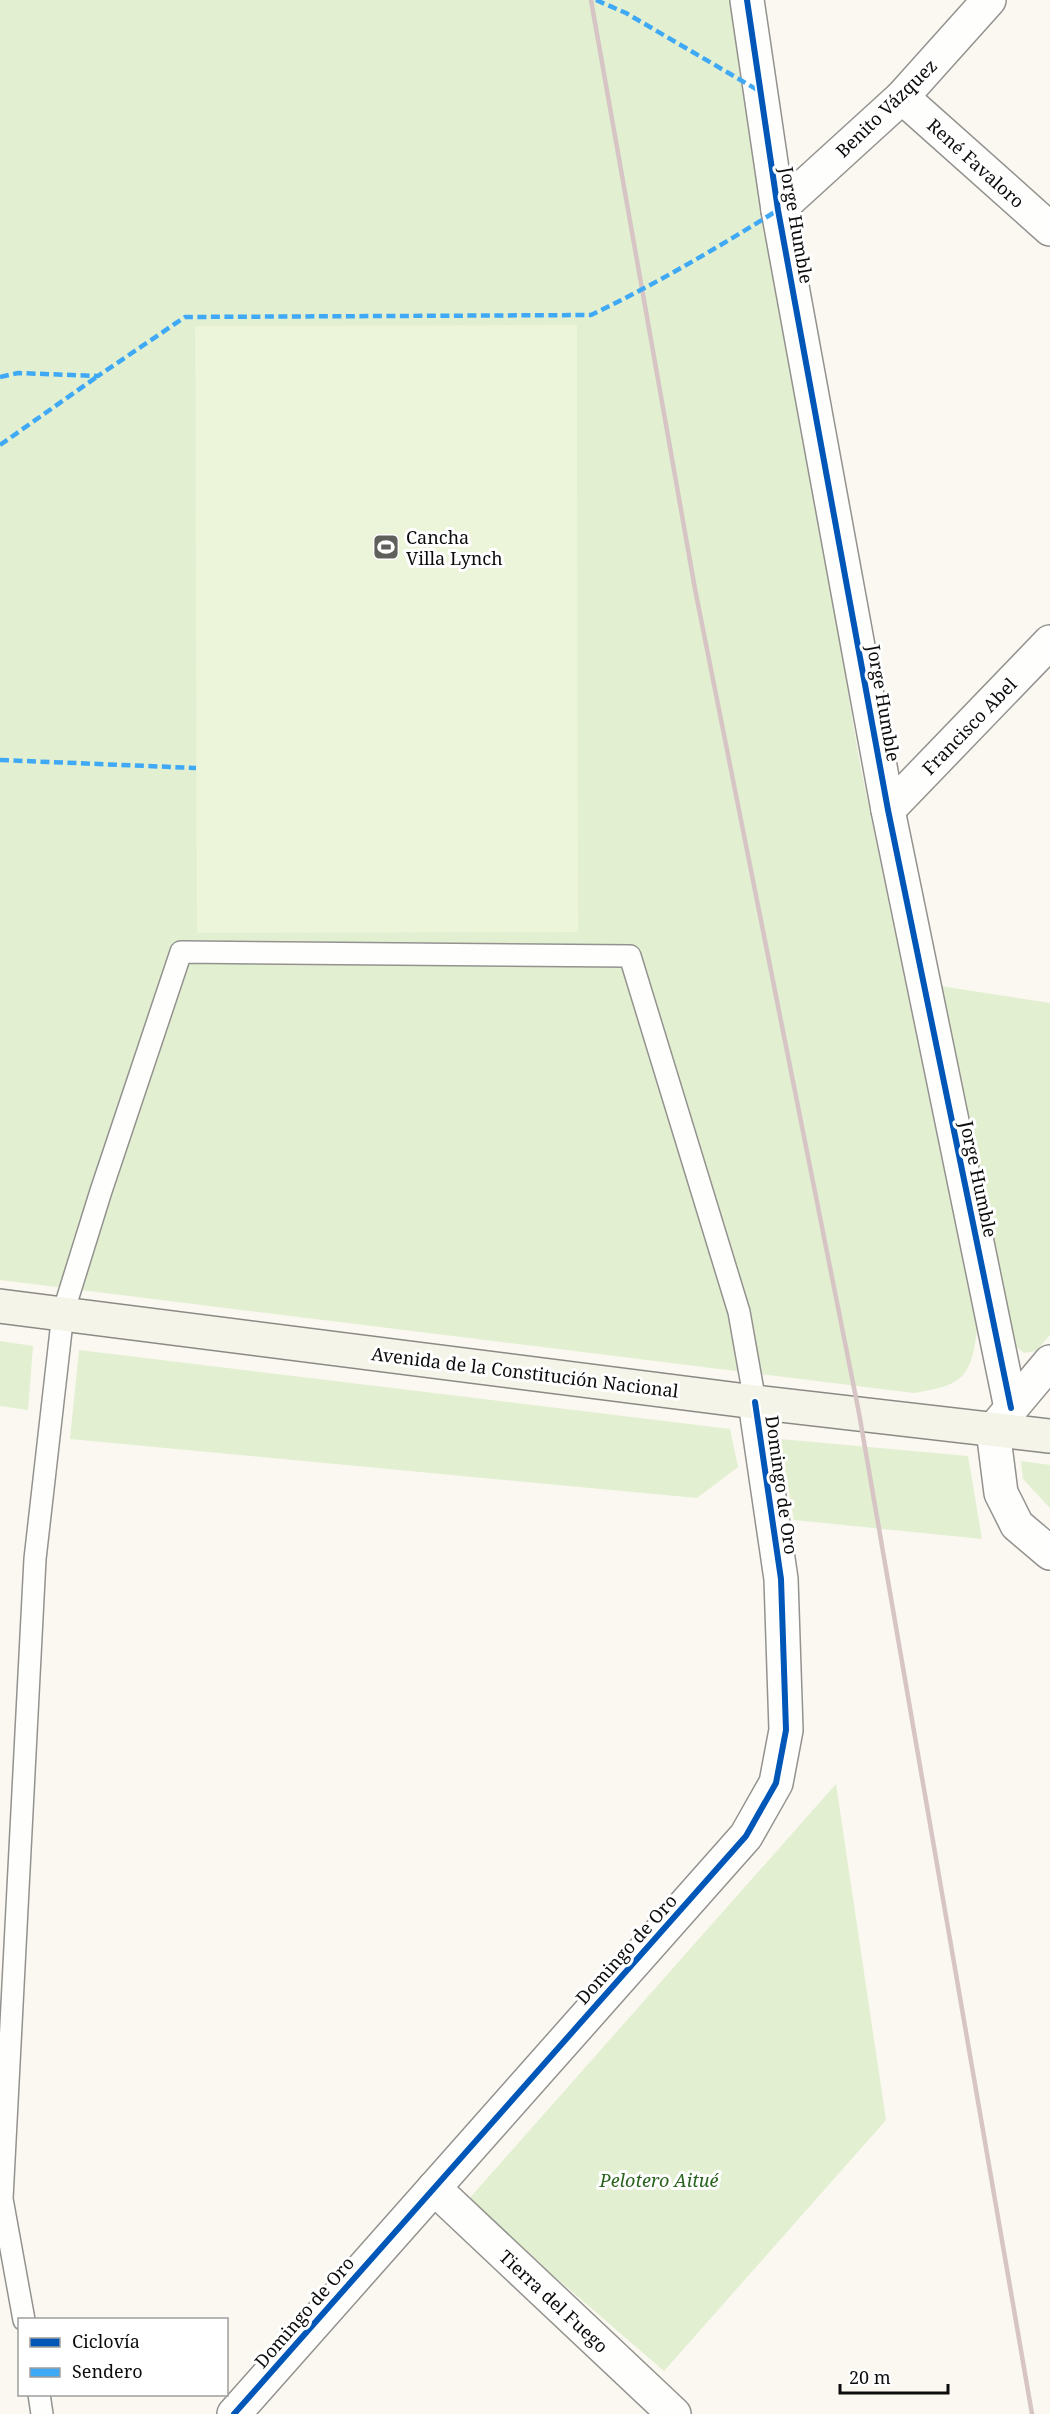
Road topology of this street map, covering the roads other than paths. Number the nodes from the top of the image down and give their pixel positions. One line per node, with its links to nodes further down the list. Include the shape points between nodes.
1 (747, 0): 4 (street, Jorge Humble)
2 (989, 0): 3 (street, Benito Vázquez)
3 (903, 97): 4 (street, Benito Vázquez); 5 (street, René Favaloro)
4 (778, 210): 7 (street, Jorge Humble)
5 (1050, 229)
6 (1050, 642): 7 (street, Francisco Abel)
7 (888, 810): 10 (street, Jorge Humble)
8 (0, 1306): 9 (main road, Avenida de la Constitución Nacional)
9 (63, 1313): 11 (main road, Avenida de la Constitución Nacional); 11 (lane, via 181,952 630,956 739,1312); 15 (lane, via 35,1559 2,2199)
10 (1027, 1394): 11 (main road, Avenida de la Constitución Nacional); 12 (main road, Avenida de la Constitución Nacional); 13 (street, Jorge Humble, via 1001,1493 1017,1525)
11 (755, 1402): 14 (street, Domingo de Oro, via 781,1579 786,1730 776,1782 746,1836)
12 (1050, 1436)
13 (1050, 1553)
14 (434, 2188): 18 (street, Domingo de Oro); 19 (street, Tierra del Fuego)
15 (24, 2318)
16 (39, 2396): 17 (lane)
17 (42, 2414)
18 (234, 2414)
19 (674, 2414)

